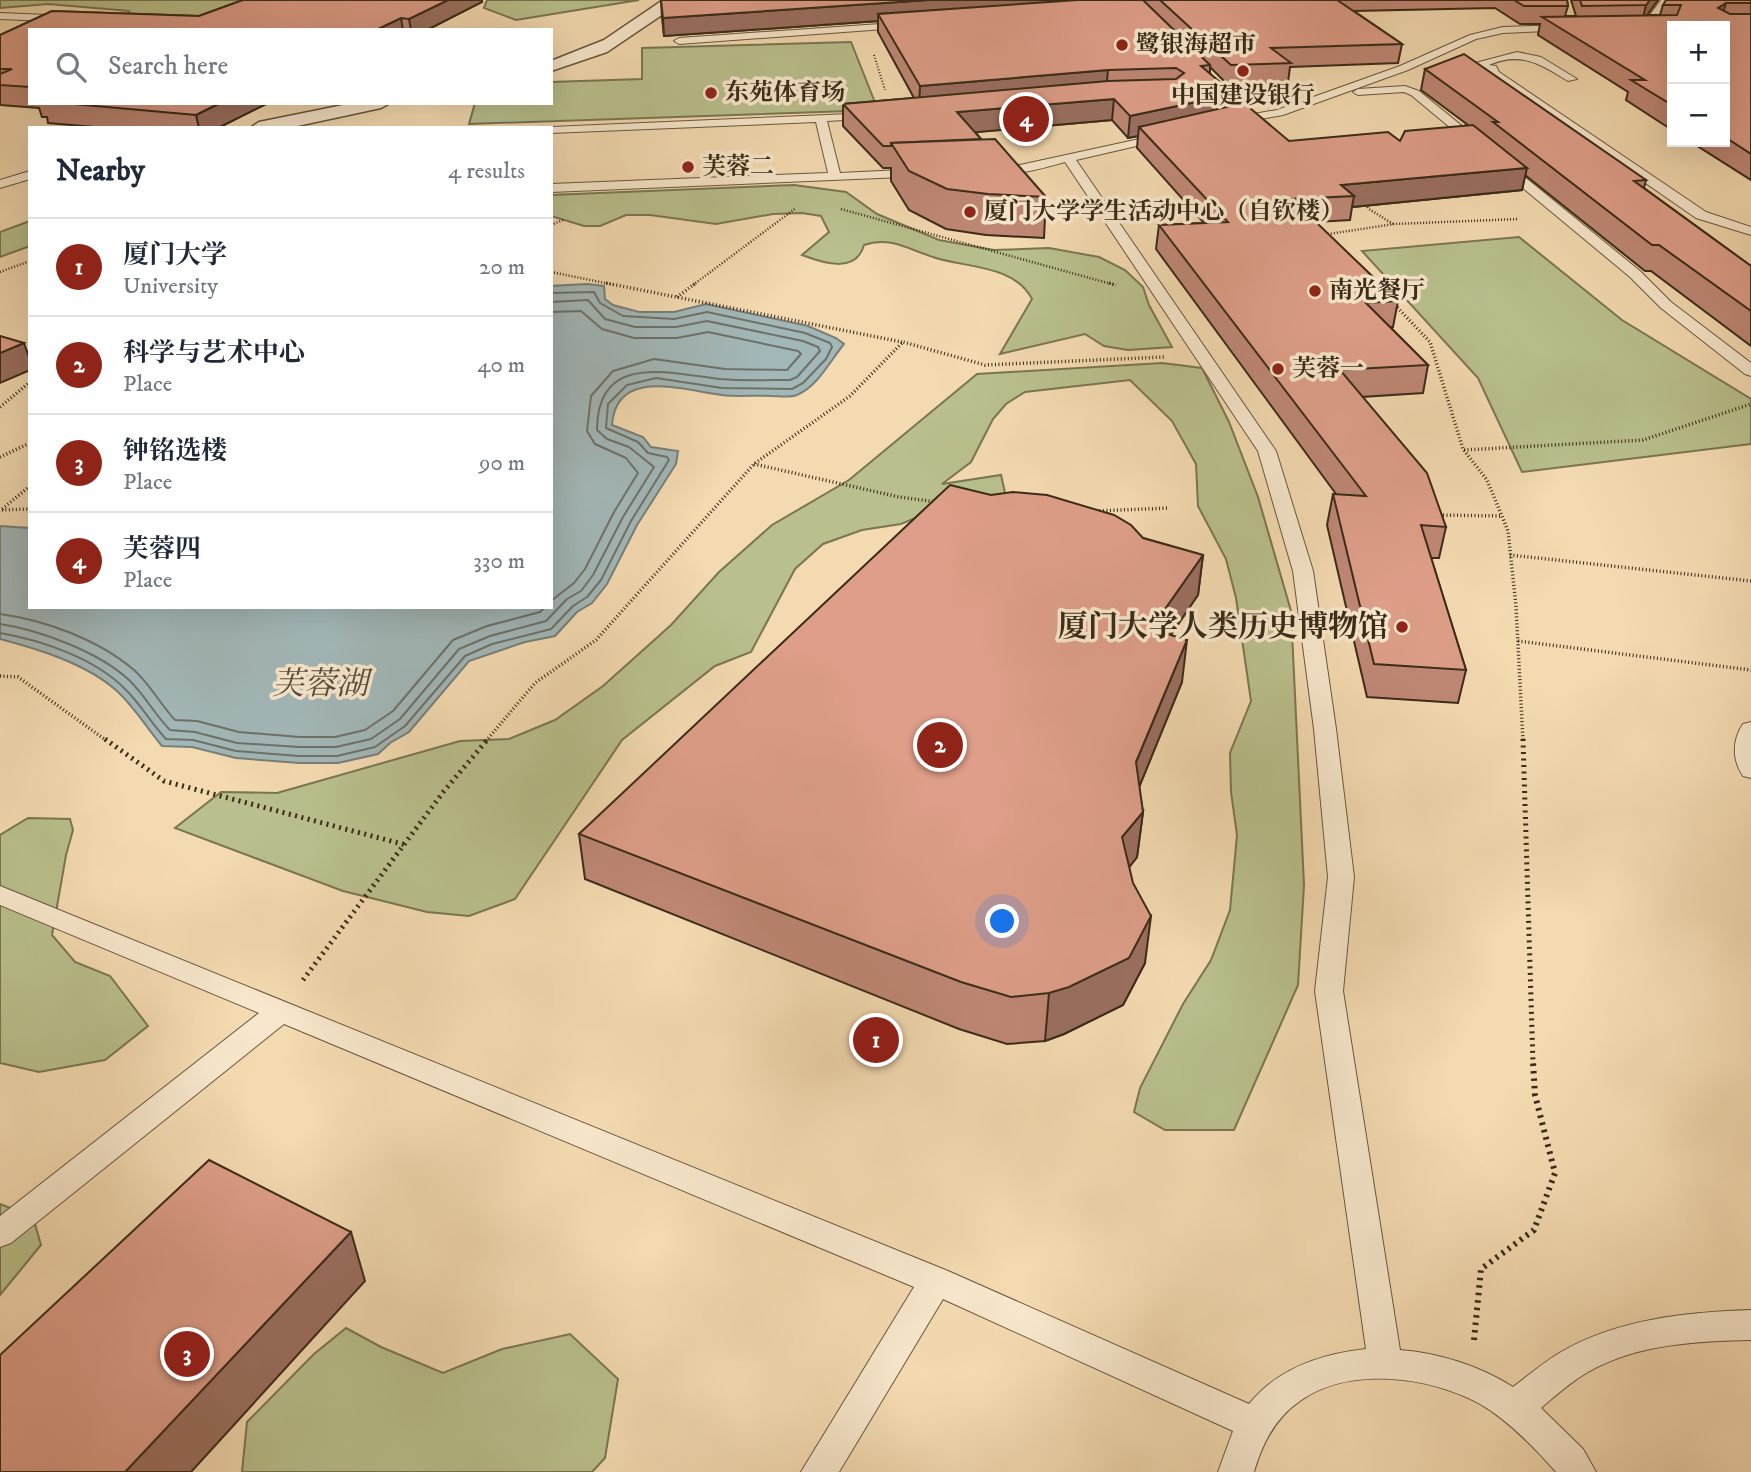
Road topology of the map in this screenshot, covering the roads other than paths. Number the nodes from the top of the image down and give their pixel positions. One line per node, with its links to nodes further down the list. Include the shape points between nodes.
1 (677, 0): 9 (street, via 662,5 615,41)
2 (1665, 0): 6 (lane, via 1639,27)
3 (0, 16): 7 (lane, via 48,18)
4 (924, 24): 8 (lane)
5 (1575, 25): 15 (lane, via 1473,37 1404,68)
6 (1659, 27)
7 (100, 28)
8 (678, 41)
9 (553, 66)
10 (1477, 66): 11 (lane); 12 (lane, via 1507,56 1534,55); 32 (lane, via 1492,68 1701,215)
11 (1440, 75)
12 (1572, 79)
13 (1423, 83): 14 (lane)
14 (1405, 89): 15 (lane); 33 (lane)
15 (1336, 91): 19 (lane)
16 (371, 105): 22 (street)
17 (1246, 108): 19 (lane)
18 (892, 114): 20 (lane)
19 (1256, 117): 21 (lane)
20 (821, 120): 23 (lane); 29 (lane)
21 (1216, 124)
22 (269, 126)
23 (553, 130)
24 (1182, 132): 25 (lane)
25 (1069, 159): 26 (lane); 41 (lane, via 1266,451 1303,572 1341,877 1329,991)
26 (981, 171)
27 (941, 172): 29 (lane)
28 (28, 176): 30 (lane)
29 (835, 177): 31 (lane)
30 (0, 184)
31 (553, 188)
32 (1751, 231)
33 (1751, 371)
34 (1751, 729): 35 (lane, via 1745,749)
35 (1751, 771)
36 (0, 895): 37 (lane)
37 (279, 1012): 38 (lane); 39 (lane)
38 (0, 1234)
39 (936, 1281): 43 (lane); 44 (lane)
40 (1751, 1325): 42 (lane, via 1704,1326 1632,1340 1582,1357)
41 (1385, 1363): 42 (lane, via 1427,1368); 43 (lane, via 1333,1368 1288,1388)
42 (1514, 1407): 46 (lane)
43 (1254, 1423): 45 (lane)
44 (819, 1472)
45 (1236, 1472)
46 (1578, 1472)

